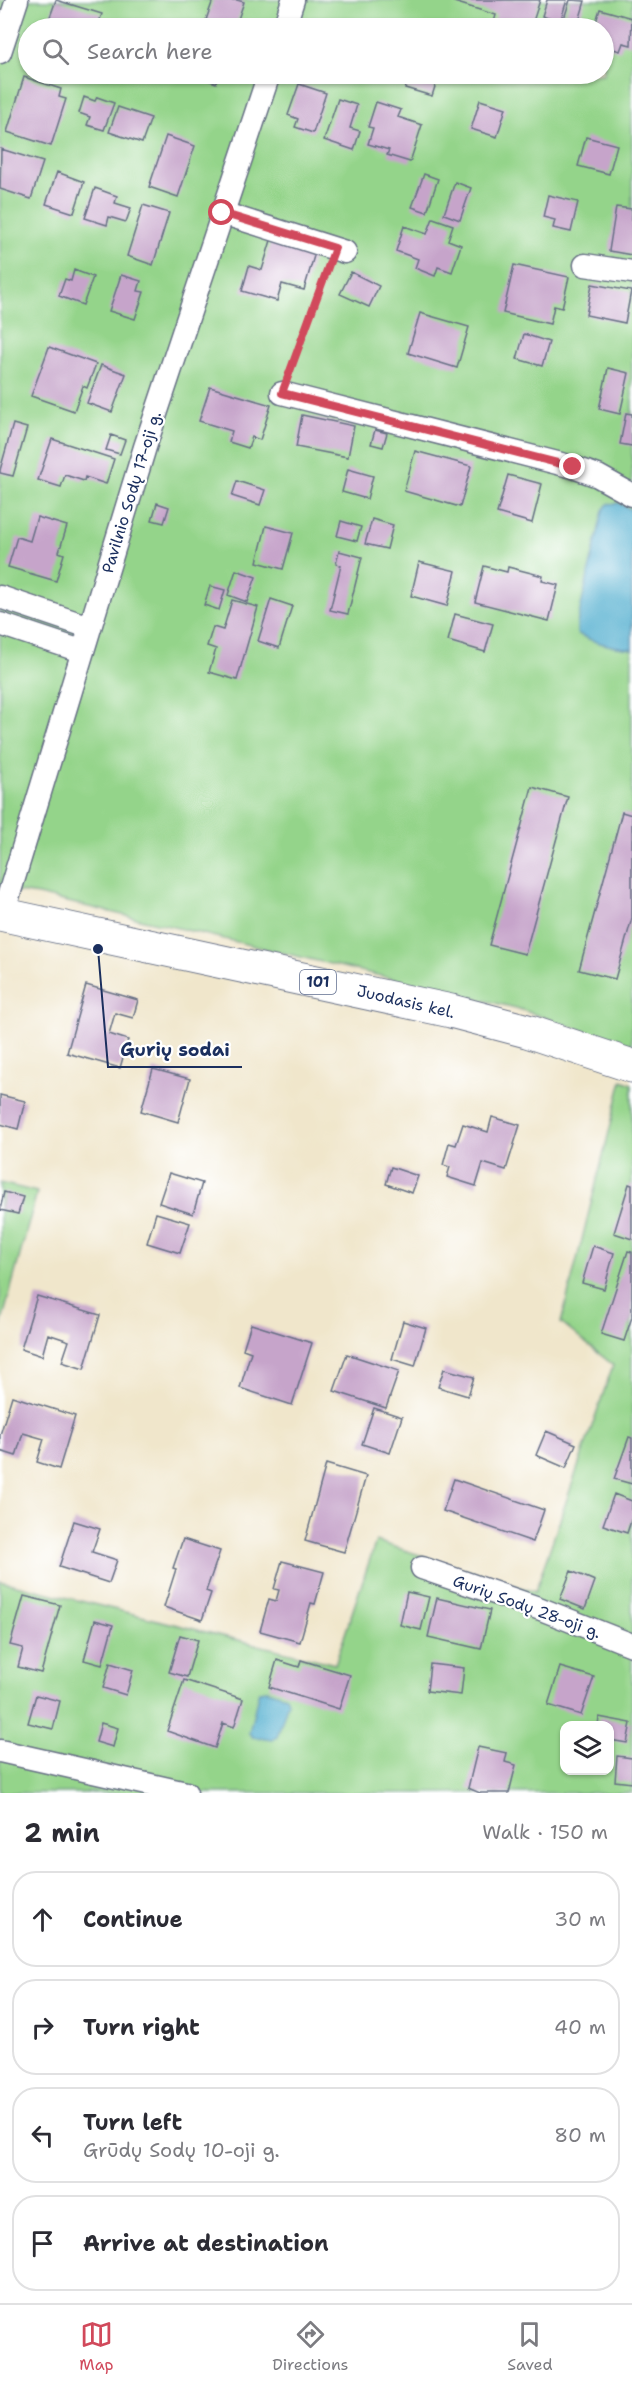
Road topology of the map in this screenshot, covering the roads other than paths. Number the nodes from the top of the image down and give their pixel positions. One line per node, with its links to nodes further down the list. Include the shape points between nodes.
1 (17, 0): 4 (street)
2 (293, 0): 3 (street)
3 (287, 18)
4 (0, 52)
5 (266, 84): 6 (street, Pavilnio Sodų 17-oji g.)
6 (222, 213): 7 (street); 14 (street, Pavilnio Sodų 17-oji g.)
7 (340, 250)
8 (585, 265): 9 (street)
9 (632, 272)
10 (282, 393): 11 (street, via 573,467)
11 (632, 495)
12 (0, 597): 14 (street)
13 (0, 624): 15 (street)
14 (89, 627): 15 (street, Pavilnio Sodų 17-oji g.)
15 (81, 651): 16 (street, Pavilnio Sodų 17-oji g.)
16 (2, 914): 17 (main road, Juodasis kel. / 101, via 451,1011)
17 (632, 1066)
18 (422, 1568): 19 (street, Gurių Sodų 28-oji g.)
19 (632, 1645)
20 (0, 1751): 21 (street)
21 (186, 1793)

